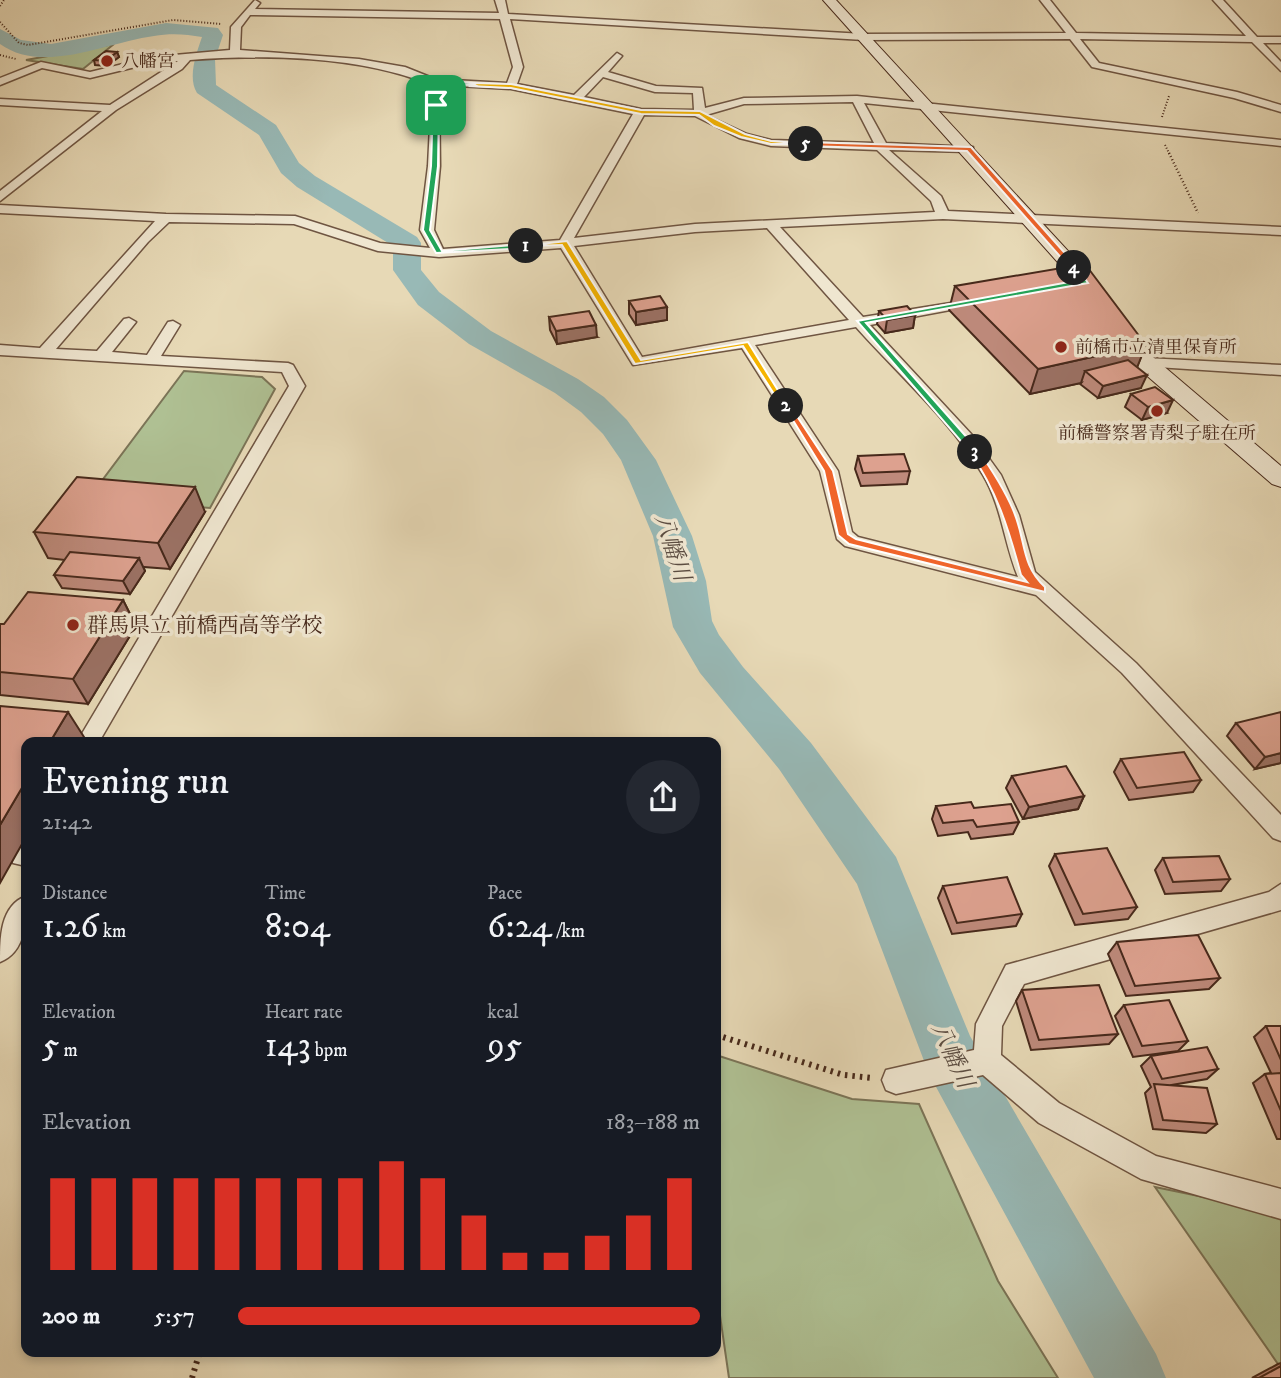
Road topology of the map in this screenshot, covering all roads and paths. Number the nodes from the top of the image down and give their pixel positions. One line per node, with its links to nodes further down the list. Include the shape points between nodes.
1 (4, 0): 7 (path)
2 (258, 0): 8 (street)
3 (499, 0): 9 (street)
4 (829, 0): 12 (street)
5 (1045, 0): 13 (street)
6 (1218, 0): 14 (street)
7 (0, 6)
8 (248, 12): 9 (street); 11 (street)
9 (503, 16): 12 (street); 24 (street, via 518,66)
10 (0, 22): 11 (path, via 19,43 27,45 173,20)
11 (236, 26): 16 (street)
12 (864, 37): 13 (street, via 989,34); 28 (street)
13 (1073, 38): 14 (street); 21 (street, via 1096,65)
14 (1253, 39): 15 (street); 19 (street)
15 (1281, 40)
16 (235, 53): 17 (street); 23 (street, via 359,62 401,69)
17 (192, 56): 22 (street, via 90,75 41,65); 29 (street)
18 (617, 56): 20 (street)
19 (1281, 68)
20 (601, 73): 25 (street); 32 (street, via 655,89 698,90)
21 (1173, 81): 30 (street); 33 (path)
22 (0, 82)
23 (433, 82): 24 (street); 46 (street, via 435,166 427,230)
24 (511, 86): 25 (street)
25 (576, 99): 31 (street)
26 (857, 99): 28 (street); 32 (street, via 744,101); 35 (street)
27 (0, 102): 29 (street)
28 (929, 106): 33 (street); 36 (street)
29 (112, 108): 37 (street)
30 (1281, 109)
31 (641, 112): 32 (street); 45 (street)
32 (700, 113): 35 (street, via 734,132 771,143)
33 (1158, 131): 34 (street); 43 (path)
34 (1281, 143)
35 (881, 144): 36 (street); 39 (street, via 897,166 937,199)
36 (969, 149): 41 (street)
37 (0, 197)
38 (0, 209): 40 (street)
39 (943, 215): 41 (street); 42 (street)
40 (166, 218): 46 (street, via 295,220 378,247); 53 (street)
41 (1031, 219): 43 (street); 56 (street)
42 (771, 225): 45 (street, via 695,228); 49 (street)
43 (1205, 227): 44 (street)
44 (1281, 230)
45 (565, 243): 46 (street); 51 (street, via 638,362)
46 (439, 253)
47 (993, 298): 49 (street)
48 (129, 321): 54 (street)
49 (860, 321): 51 (street); 59 (street, via 967,440 992,475 1010,514 1026,575)
50 (173, 325): 55 (street)
51 (746, 343): 59 (street, via 829,471 843,535 852,542)
52 (0, 350): 53 (street)
53 (44, 353): 54 (street)
54 (100, 356): 55 (street)
55 (151, 360): 60 (street, via 288,368 297,386)
56 (1146, 363): 57 (street); 58 (street)
57 (1281, 370)
58 (1281, 479)
59 (1041, 589): 61 (street, via 1129,668)
60 (91, 737)
61 (1281, 831)
62 (1281, 895): 66 (street, via 1277,901 1015,974 989,1024)
63 (21, 915): 64 (street)
64 (0, 950)
65 (721, 1037): 67 (path, via 844,1075)
66 (981, 1063): 67 (street); 68 (street, via 1049,1113 1151,1170)
67 (896, 1080)
68 (1281, 1204)
69 (198, 1357): 70 (path)
70 (192, 1378)

